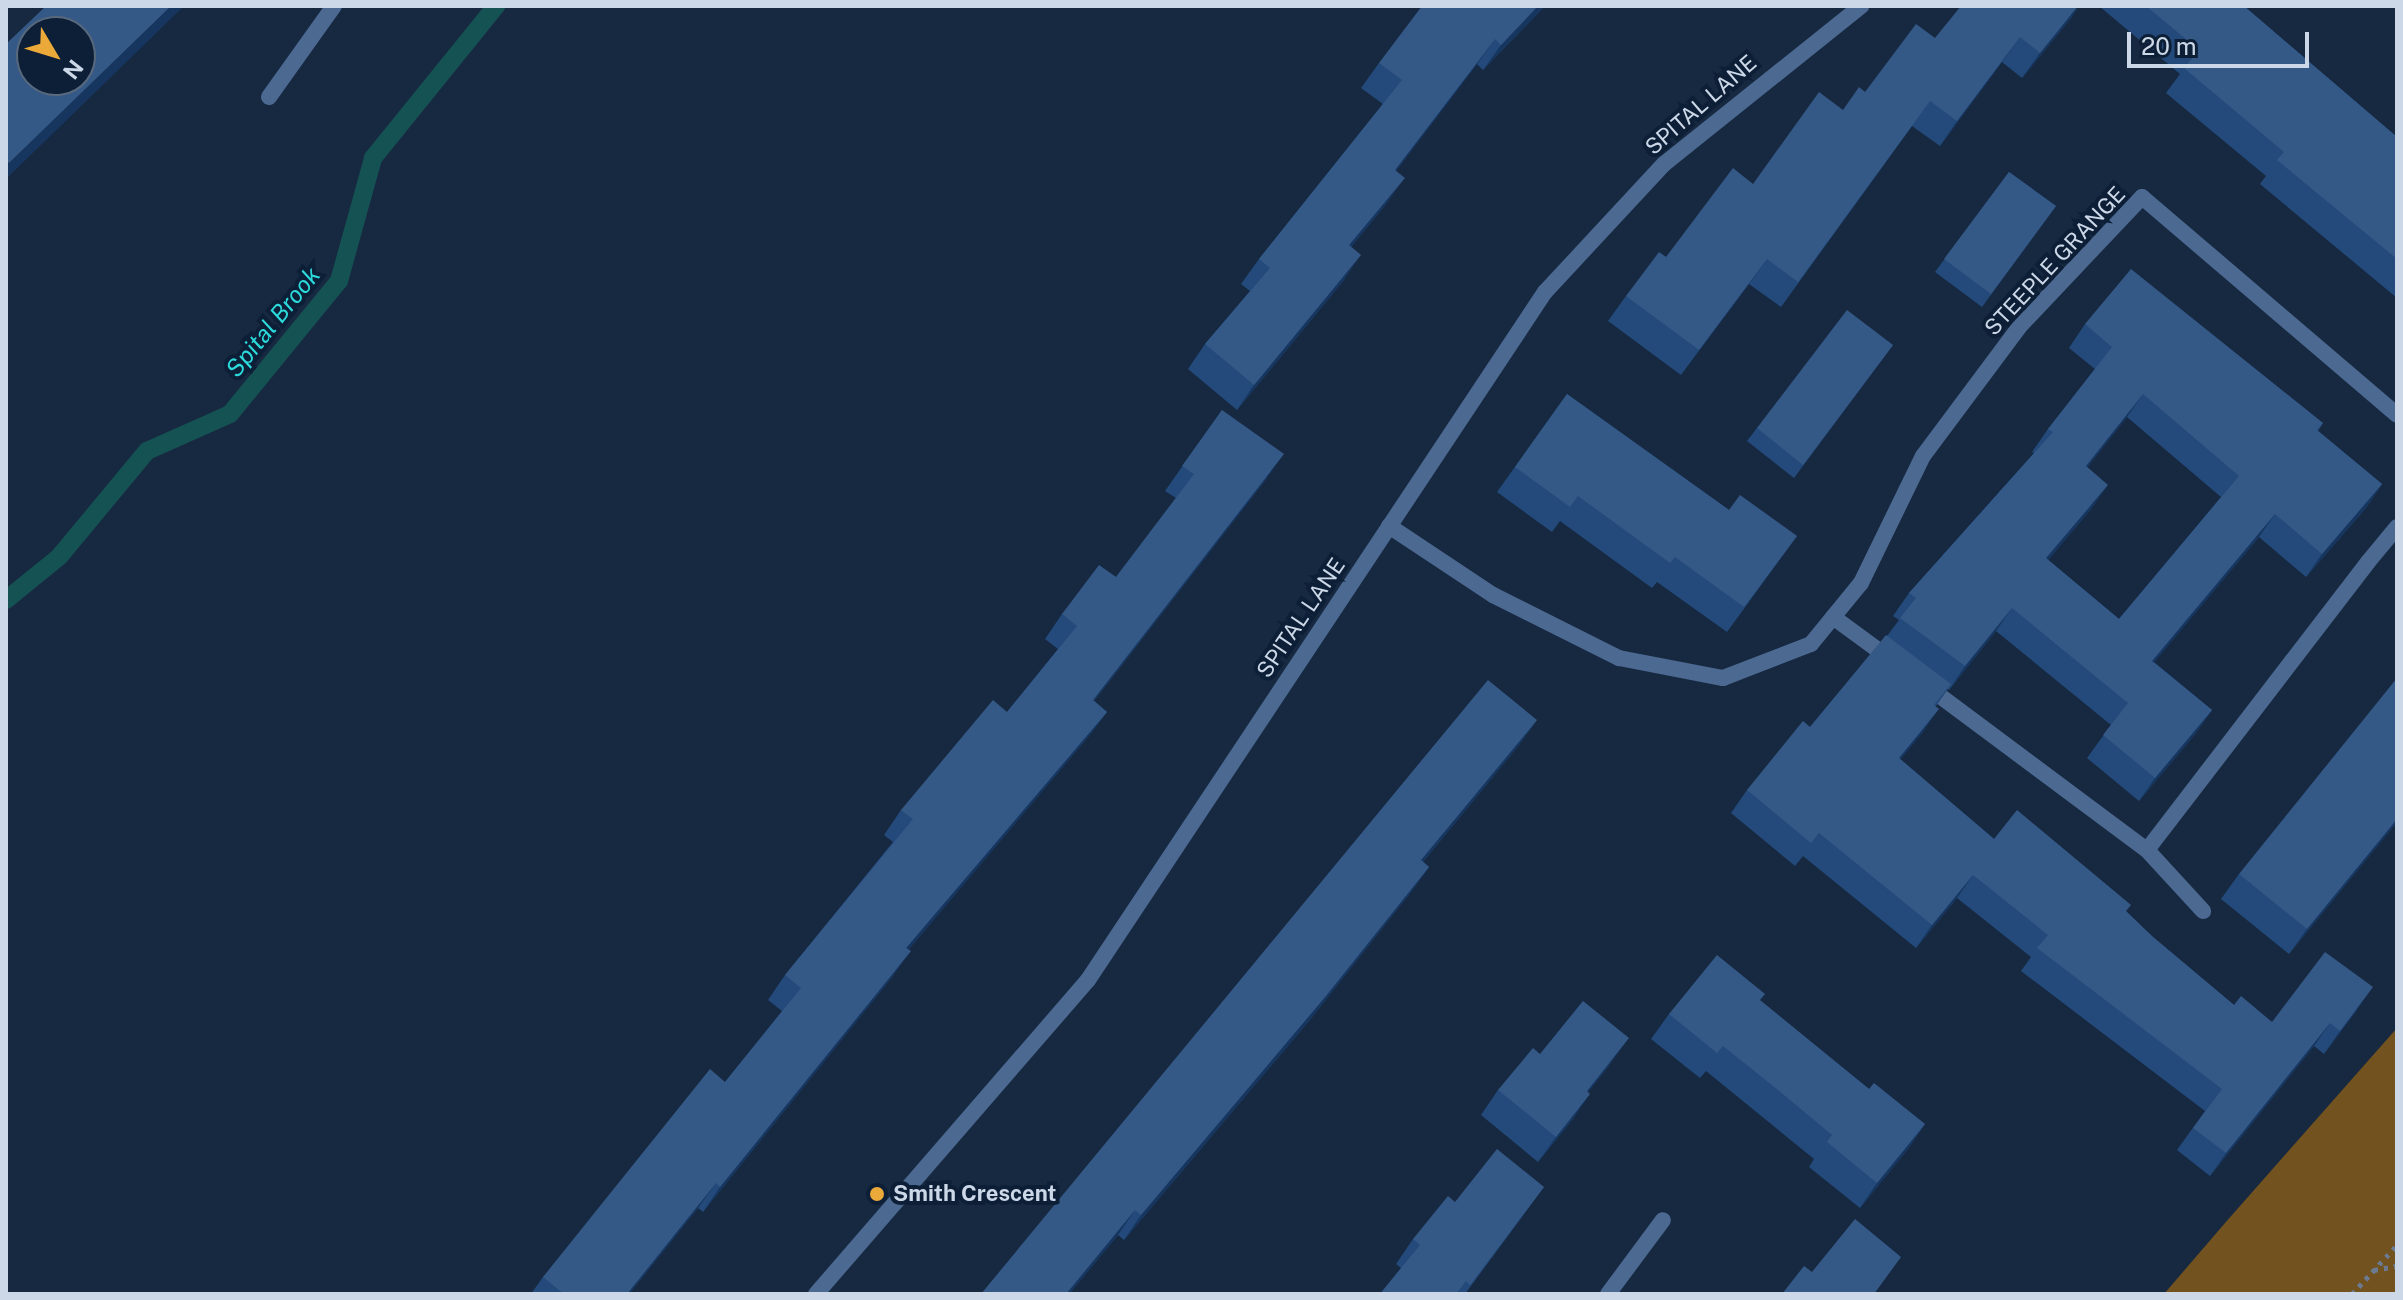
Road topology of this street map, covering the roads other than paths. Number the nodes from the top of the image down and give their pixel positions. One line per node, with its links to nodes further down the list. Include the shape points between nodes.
1 (334, 6): 3 (street)
2 (1861, 6): 5 (street, SPITAL LANE, via 1664,164 1545,292)
3 (269, 97)
4 (2397, 415): 7 (street, STEEPLE GRANGE, via 2142,197 2019,327 1923,456 1861,583)
5 (1389, 526): 7 (street, STEEPLE GRANGE, via 1493,595 1619,658 1723,678 1811,644); 11 (street, SPITAL LANE, via 1088,980)
6 (2397, 527): 8 (street)
7 (1833, 617): 8 (street)
8 (2147, 850): 9 (street)
9 (2203, 911)
10 (1663, 1220): 12 (street)
11 (816, 1294)
12 (1608, 1294)

